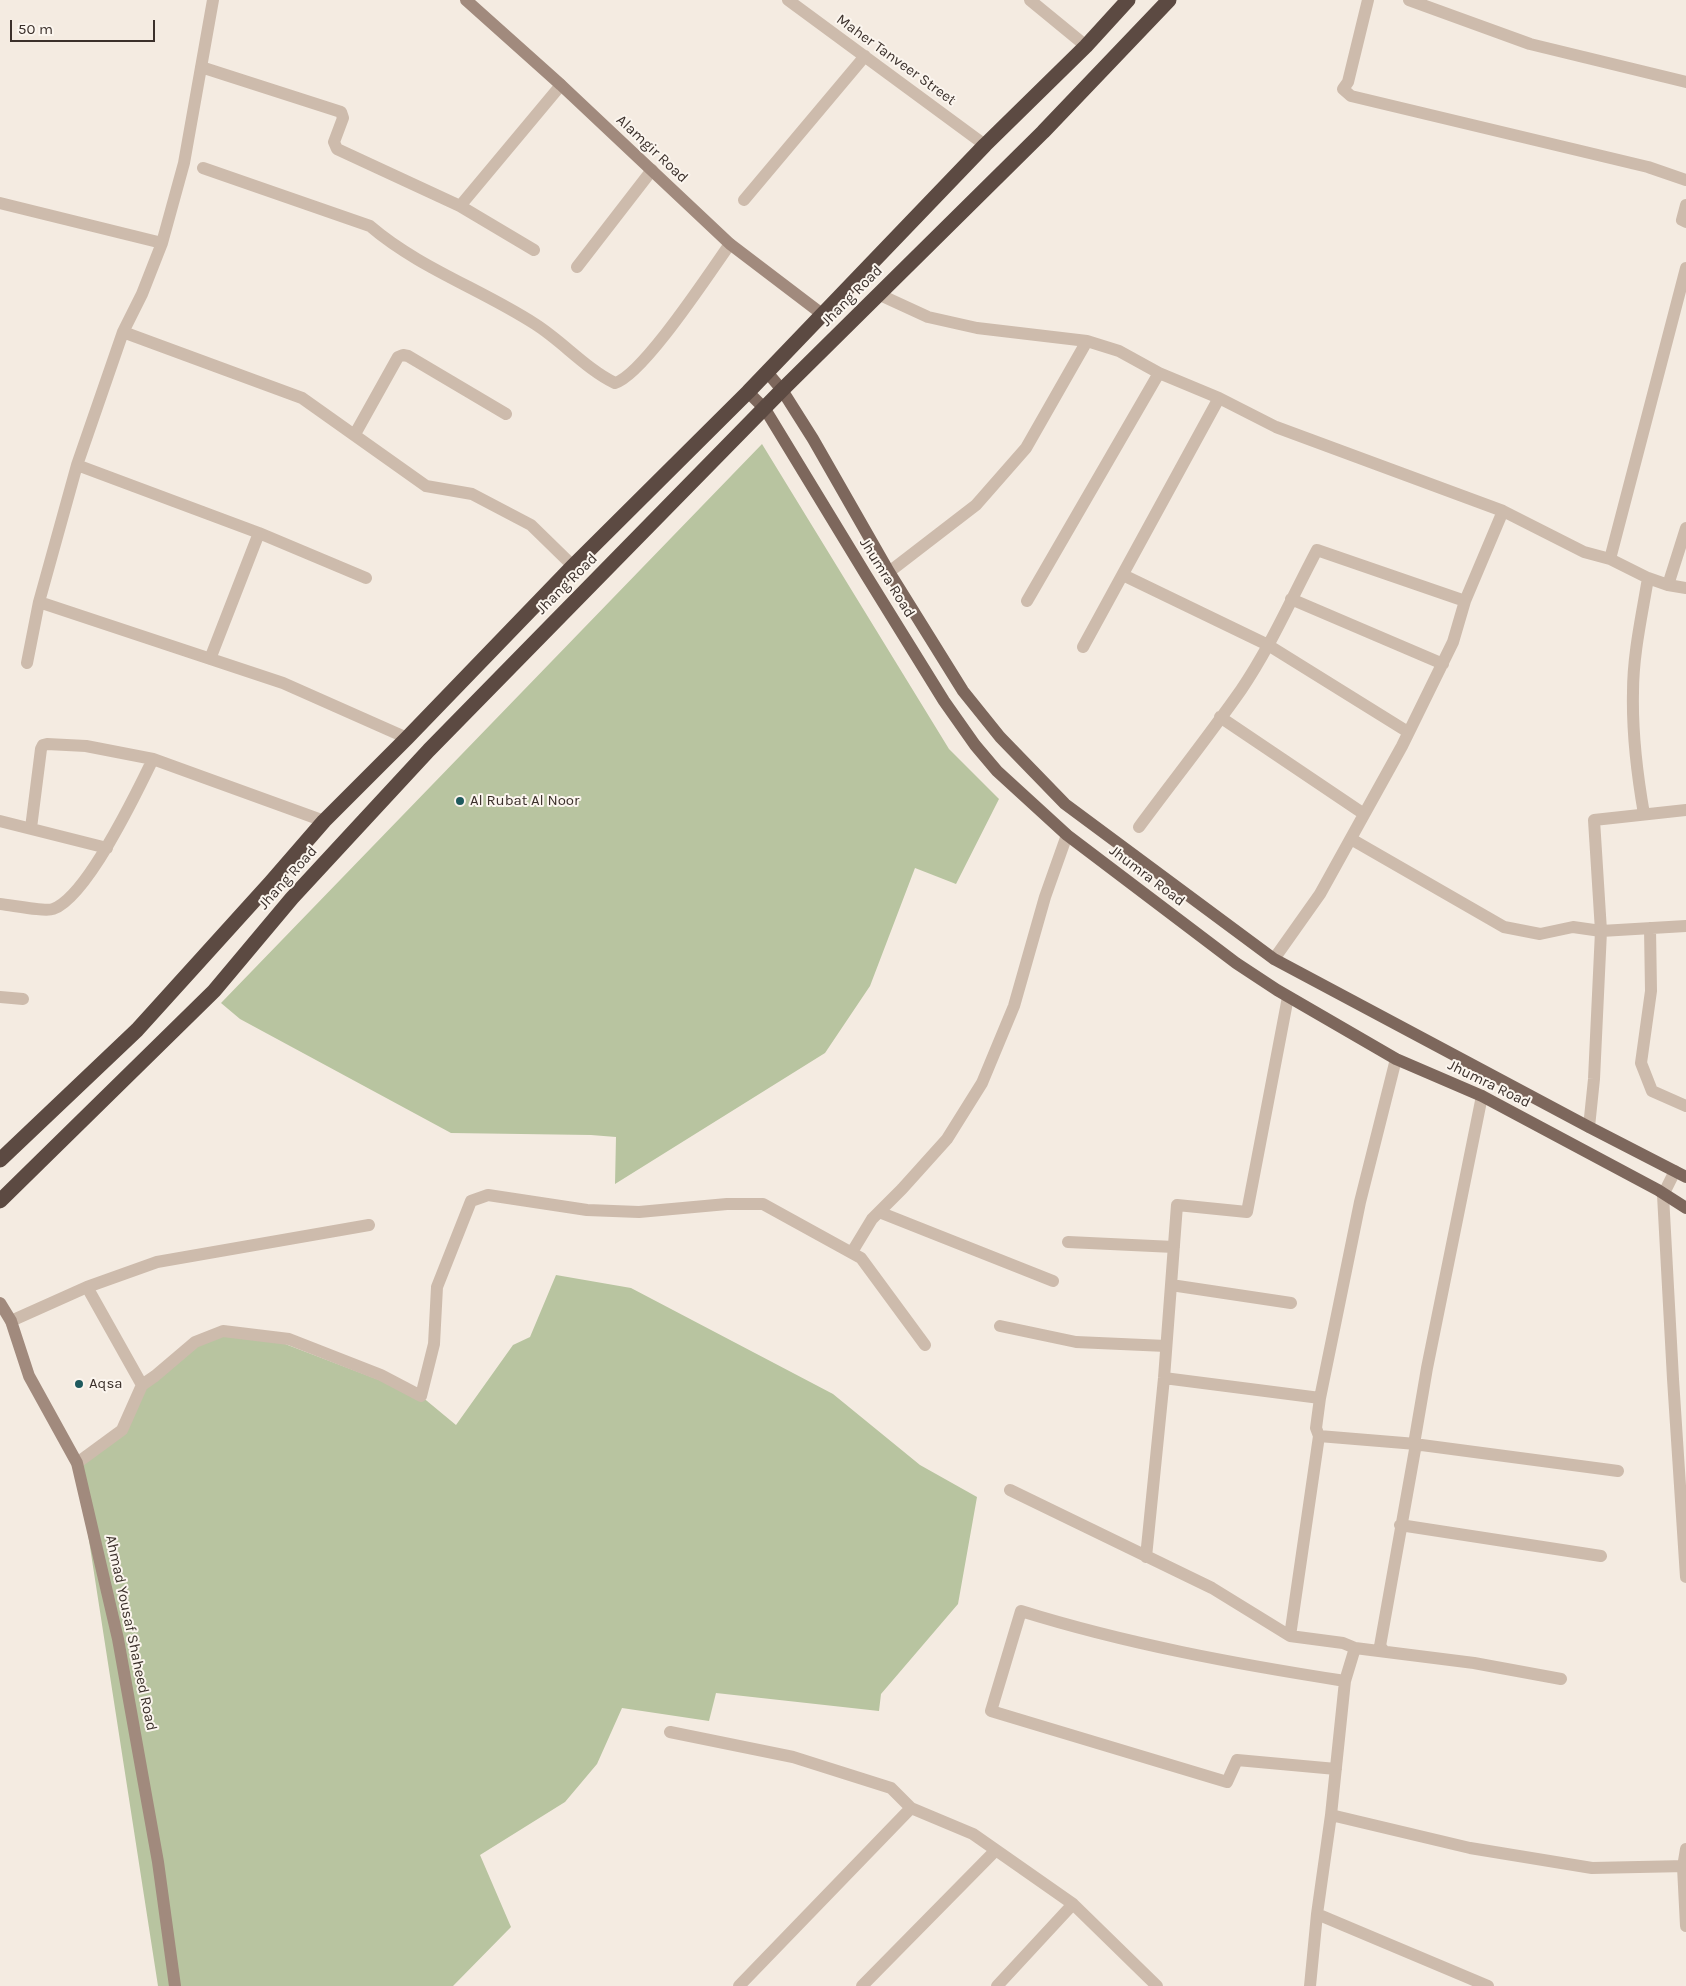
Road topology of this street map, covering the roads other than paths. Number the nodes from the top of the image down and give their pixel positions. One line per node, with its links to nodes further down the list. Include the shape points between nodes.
1 (213, 0): 11 (street)
2 (466, 0): 13 (street, Alamgir Road)
3 (788, 0): 10 (street, Maher Tanveer Street)
4 (1030, 0): 9 (street)
5 (1127, 0): 9 (highway, Jhang Road)
6 (1169, 0): 28 (highway, Jhang Road, via 1043,132)
7 (1368, 0): 17 (street, via 1348,82 1343,89 1351,96 1638,164)
8 (1408, 0): 12 (street, via 1530,44)
9 (1086, 46): 14 (highway, Jhang Road)
10 (865, 56): 14 (street, Maher Tanveer Street); 18 (street)
11 (201, 68): 21 (street, via 341,112 343,118 334,142 337,149); 23 (street, via 184,163)
12 (1686, 82)
13 (561, 85): 16 (street, Alamgir Road); 21 (street)
14 (985, 145): 29 (highway, Jhang Road)
15 (203, 168): 24 (street, via 370,226 408,255 535,324 615,383 630,373 657,345)
16 (652, 170): 24 (street, Alamgir Road); 26 (street)
17 (1686, 180)
18 (744, 200)
19 (0, 203): 23 (street)
20 (1686, 205): 22 (street, via 1682,220)
21 (460, 206): 25 (street)
22 (1686, 222)
23 (162, 243): 30 (street)
24 (730, 244): 29 (street, Alamgir Road)
25 (534, 250)
26 (577, 268)
27 (1686, 268): 44 (street)
28 (878, 294): 31 (street, via 928,317 977,328); 34 (highway, Jhang Road)
29 (822, 314): 32 (highway, Jhang Road)
30 (123, 332): 39 (street, via 302,398); 40 (street)
31 (1087, 340): 33 (street, via 1119,351); 46 (street, via 1026,448 976,505)
32 (767, 372): 34 (main road, Jhumra Road); 35 (highway, Jhang Road)
33 (1159, 373): 36 (street); 54 (street)
34 (782, 390): 37 (highway, Jhang Road); 46 (main road, Jhumra Road)
35 (748, 392): 37 (main road, Jhumra Road); 45 (highway, Jhang Road)
36 (1219, 398): 41 (street, via 1276,427); 47 (street)
37 (765, 409): 72 (main road, Jhumra Road, via 944,701 975,745); 76 (highway, Jhang Road, via 429,750)
38 (506, 414): 39 (street, via 403,355 398,357)
39 (355, 434): 45 (street, via 426,486 472,494 531,525)
40 (77, 465): 43 (street); 53 (street)
41 (1503, 511): 44 (street, via 1584,552); 55 (street)
42 (1686, 528): 50 (street)
43 (259, 533): 48 (street); 58 (street)
44 (1610, 558): 49 (street)
45 (573, 566): 63 (highway, Jhang Road)
46 (889, 572): 81 (main road, Jhumra Road, via 963,690 1000,737 1065,804)
47 (1123, 574): 56 (street); 57 (street)
48 (366, 578)
49 (1648, 578): 50 (street); 67 (street, via 1633,691 1636,771)
50 (1668, 585): 51 (street)
51 (1686, 588)
52 (1291, 599): 55 (street, via 1317,550); 56 (street); 60 (street)
53 (39, 602): 58 (street); 59 (street)
54 (1027, 602)
55 (1465, 602): 60 (street)
56 (1268, 645): 61 (street); 62 (street)
57 (1083, 647)
58 (210, 659): 63 (street, via 283,682)
59 (27, 663)
60 (1443, 664): 62 (street)
61 (1220, 718): 66 (street); 70 (street)
62 (1408, 732): 66 (street)
63 (407, 738): 69 (highway, Jhang Road)
64 (153, 758): 69 (street); 71 (street, via 86,746 43,745); 74 (street)
65 (1686, 810): 67 (street)
66 (1364, 814): 73 (street)
67 (1644, 814): 80 (street, via 1594,820)
68 (0, 820): 71 (street)
69 (324, 821): 75 (highway, Jhang Road)
70 (1139, 827)
71 (31, 828): 74 (street)
72 (1066, 835): 83 (main road, Jhumra Road, via 1236,963); 94 (street, via 1014,1006 982,1082 947,1139)
73 (1351, 839): 80 (street, via 1504,927 1540,934 1573,927); 81 (street, via 1320,894)
74 (107, 848): 77 (street, via 68,901 60,906 51,910)
75 (271, 882): 76 (highway); 89 (highway, Jhang Road, via 137,1030)
76 (292, 898): 92 (highway, Jhang Road, via 214,991)
77 (0, 904)
78 (1686, 926): 79 (street)
79 (1650, 928): 80 (street); 87 (street, via 1651,991 1641,1063 1652,1091)
80 (1601, 931): 88 (street)
81 (1274, 959): 88 (main road, Jhumra Road)
82 (0, 997): 84 (street)
83 (1288, 997): 85 (main road, Jhumra Road); 97 (street, via 1247,1212 1177,1205)
84 (23, 999)
85 (1396, 1059): 86 (main road, Jhumra Road); 112 (street, via 1360,1202)
86 (1482, 1096): 91 (main road, Jhumra Road); 114 (street, via 1427,1368)
87 (1686, 1106)
88 (1589, 1127): 90 (main road, Jhumra Road)
89 (0, 1160)
90 (1681, 1174): 91 (street)
91 (1663, 1195): 93 (main road, Jhumra Road); 109 (street)
92 (0, 1202)
93 (1686, 1208)
94 (879, 1212): 98 (street); 99 (street)
95 (369, 1224): 101 (street, via 157,1262)
96 (1068, 1242): 97 (street)
97 (1174, 1247): 100 (street)
98 (852, 1252): 106 (street, via 861,1258); 110 (street, via 763,1204 639,1212 587,1210 488,1195 471,1201 437,1287 434,1344 421,1396 381,1375 289,1339 223,1331 196,1342)
99 (1053, 1281)
100 (1171, 1285): 103 (street); 107 (street)
101 (87, 1287): 104 (street); 110 (street)
102 (0, 1303): 104 (street, Ahmad Yousaf Shaheed Road)
103 (1291, 1303)
104 (10, 1321): 115 (street, Ahmad Yousaf Shaheed Road, via 29,1376)
105 (1000, 1326): 107 (street, via 1076,1342)
106 (925, 1345)
107 (1166, 1346): 108 (street)
108 (1164, 1378): 112 (street); 120 (street)
109 (1673, 1379): 111 (street); 121 (street)
110 (142, 1385): 115 (street, via 122,1430)
111 (1686, 1386)
112 (1320, 1398): 113 (street, via 1316,1428)
113 (1319, 1436): 114 (street); 122 (street)
114 (1415, 1444): 116 (street); 118 (street)
115 (77, 1463): 137 (street, Ahmad Yousaf Shaheed Road, via 118,1639 158,1862)
116 (1618, 1471)
117 (1010, 1490): 120 (street)
118 (1400, 1524): 119 (street); 124 (street, via 1380,1646)
119 (1601, 1556)
120 (1146, 1557): 122 (street, via 1212,1588)
121 (1686, 1577)
122 (1290, 1636): 123 (street, via 1343,1642)
123 (1355, 1648): 124 (street); 126 (street)
124 (1384, 1651): 125 (street)
125 (1560, 1679)
126 (1345, 1681): 128 (street); 128 (street, via 1243,1665 1085,1631 1021,1611 991,1711 1227,1782 1238,1760)
127 (670, 1732): 129 (street, via 793,1757 882,1785 891,1788)
128 (1336, 1769): 130 (street)
129 (911, 1808): 132 (street, via 973,1834); 138 (street)
130 (1331, 1815): 133 (street, via 1470,1848 1592,1868); 135 (street)
131 (1686, 1849): 133 (street)
132 (996, 1850): 134 (street); 139 (street)
133 (1684, 1866): 136 (street)
134 (1073, 1904): 140 (street); 141 (street)
135 (1317, 1914): 142 (street); 143 (street)
136 (1686, 1926)
137 (175, 1986)
138 (739, 1986)
139 (862, 1986)
140 (998, 1986)
141 (1157, 1986)
142 (1310, 1986)
143 (1488, 1986)

